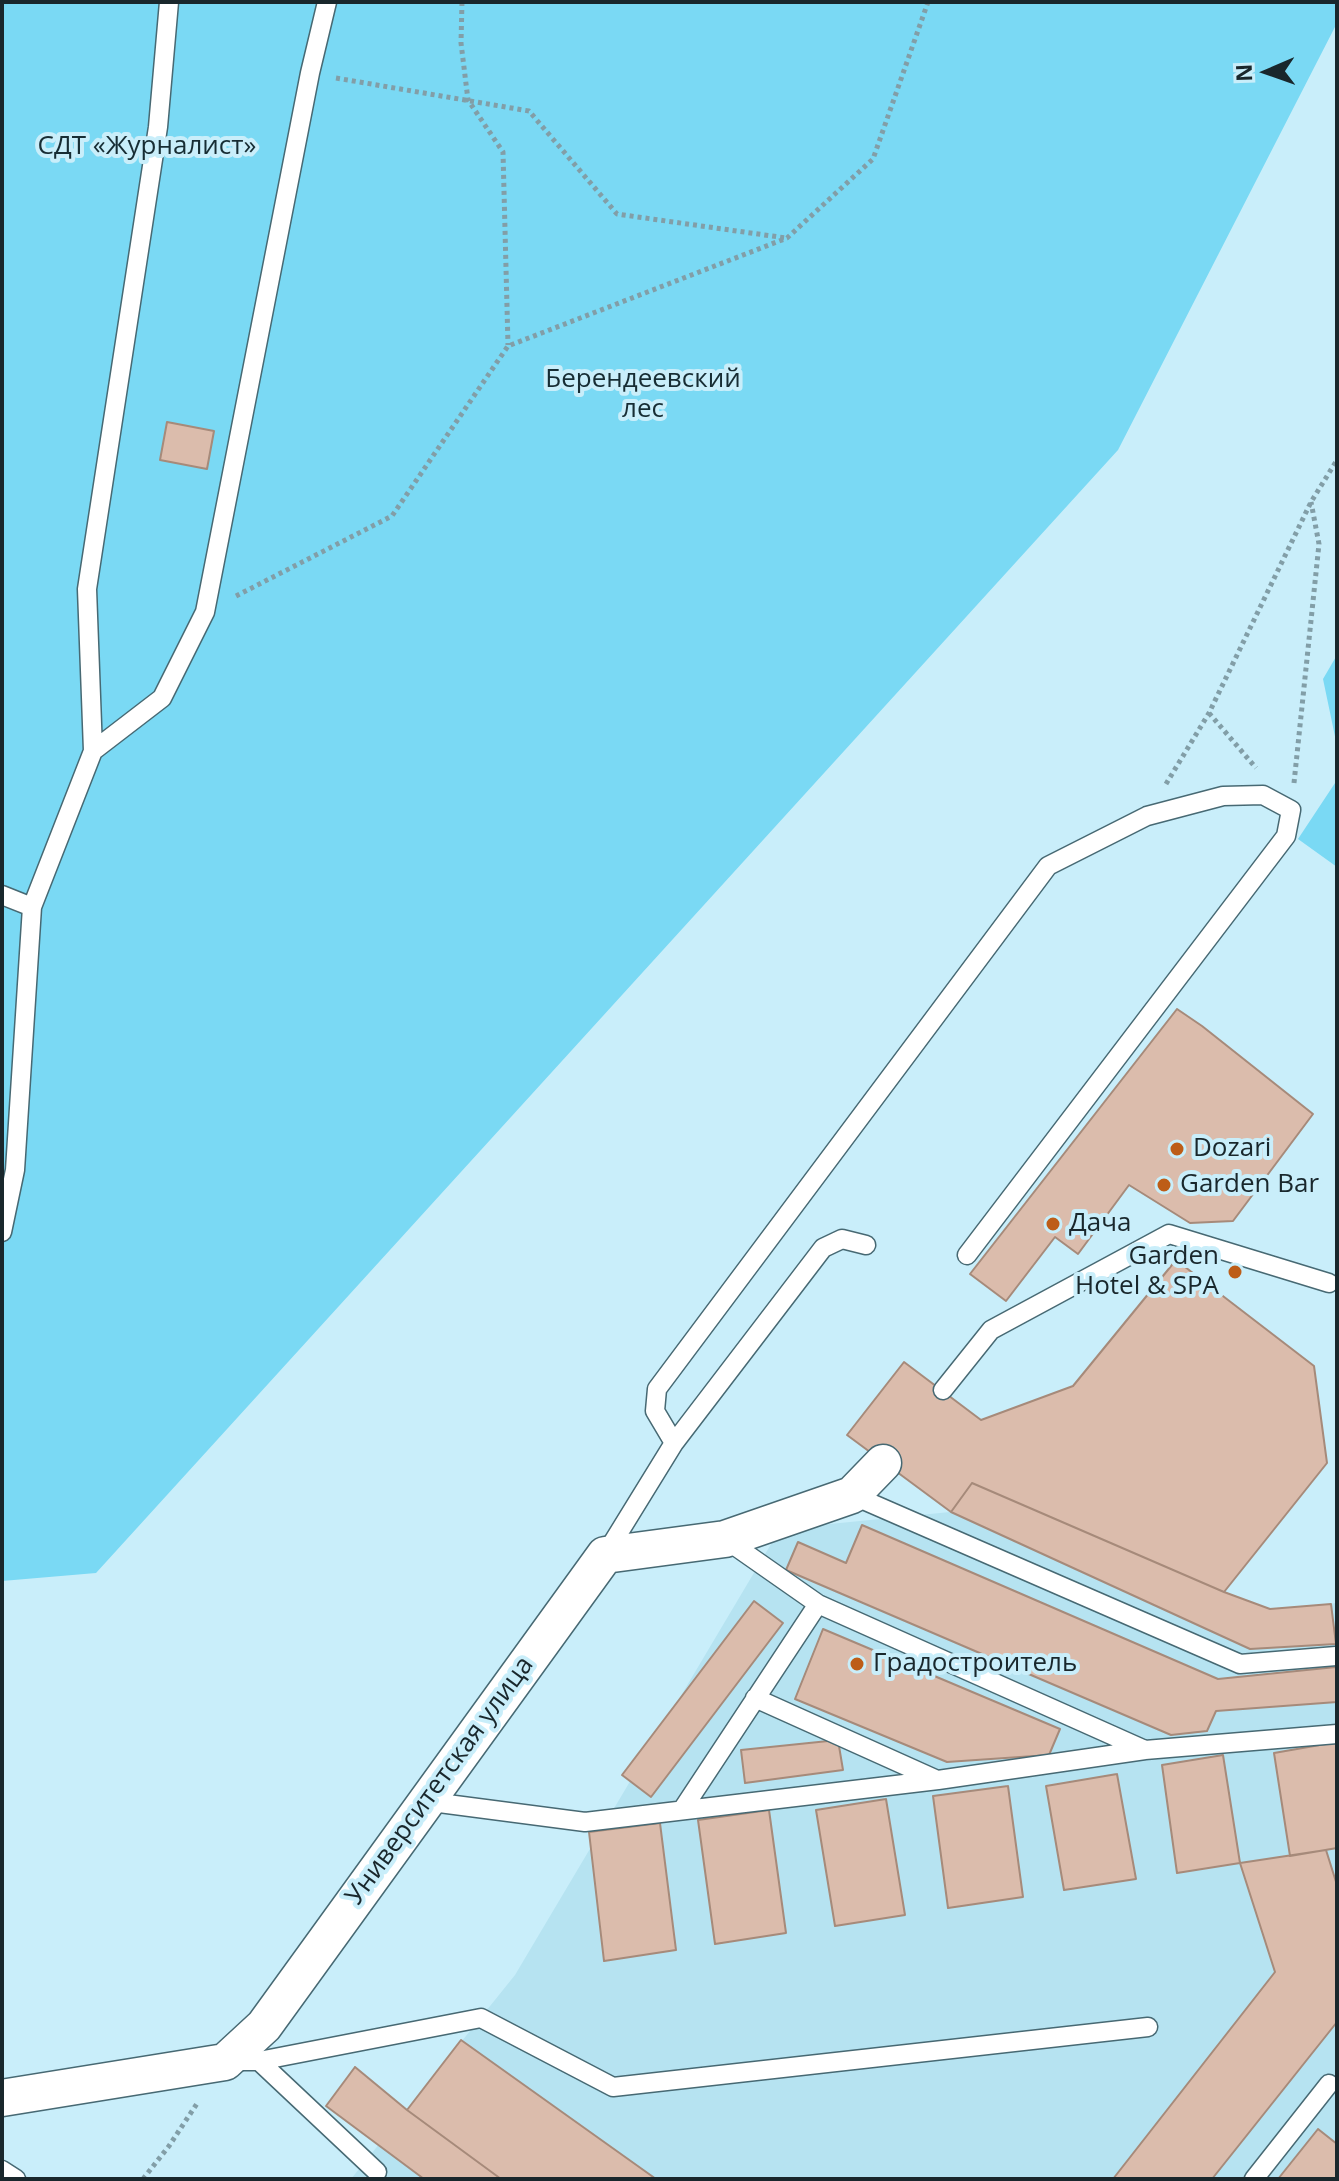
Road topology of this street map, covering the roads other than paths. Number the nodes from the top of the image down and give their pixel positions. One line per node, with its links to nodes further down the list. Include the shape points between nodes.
1 (169, 2): 3 (lane, via 158,127 87,589)
2 (327, 2): 3 (lane, via 205,612 162,698)
3 (93, 751): 5 (lane)
4 (2, 895): 5 (lane)
5 (32, 907): 6 (lane, via 15,1170)
6 (2, 1232)
7 (866, 1245): 11 (lane, via 842,1239 823,1248)
8 (967, 1255): 11 (lane, via 1286,836 1291,810 1263,795 1223,796 1147,816 1048,866 657,1389 655,1411)
9 (1329, 1283): 10 (lane, via 1169,1234 991,1330)
10 (943, 1390)
11 (674, 1443): 15 (lane)
12 (883, 1463): 13 (street)
13 (852, 1495): 14 (street); 17 (lane, via 1240,1664)
14 (725, 1539): 15 (street); 16 (lane)
15 (605, 1555): 22 (street, Университетская улица)
16 (818, 1604): 18 (lane); 20 (lane)
17 (1336, 1656)
18 (755, 1698): 21 (lane); 23 (lane)
19 (1337, 1734): 20 (lane)
20 (1145, 1750): 21 (lane)
21 (938, 1780): 23 (lane)
22 (424, 1801): 23 (lane, via 585,1822); 25 (street, Университетская улица)
23 (682, 1810)
24 (1148, 2027): 25 (lane, via 613,2087 481,2018)
25 (242, 2061): 27 (street); 29 (lane)
26 (1329, 2084): 31 (lane)
27 (2, 2098)
28 (2, 2170): 30 (lane)
29 (378, 2177)
30 (16, 2179)
31 (1254, 2179)

